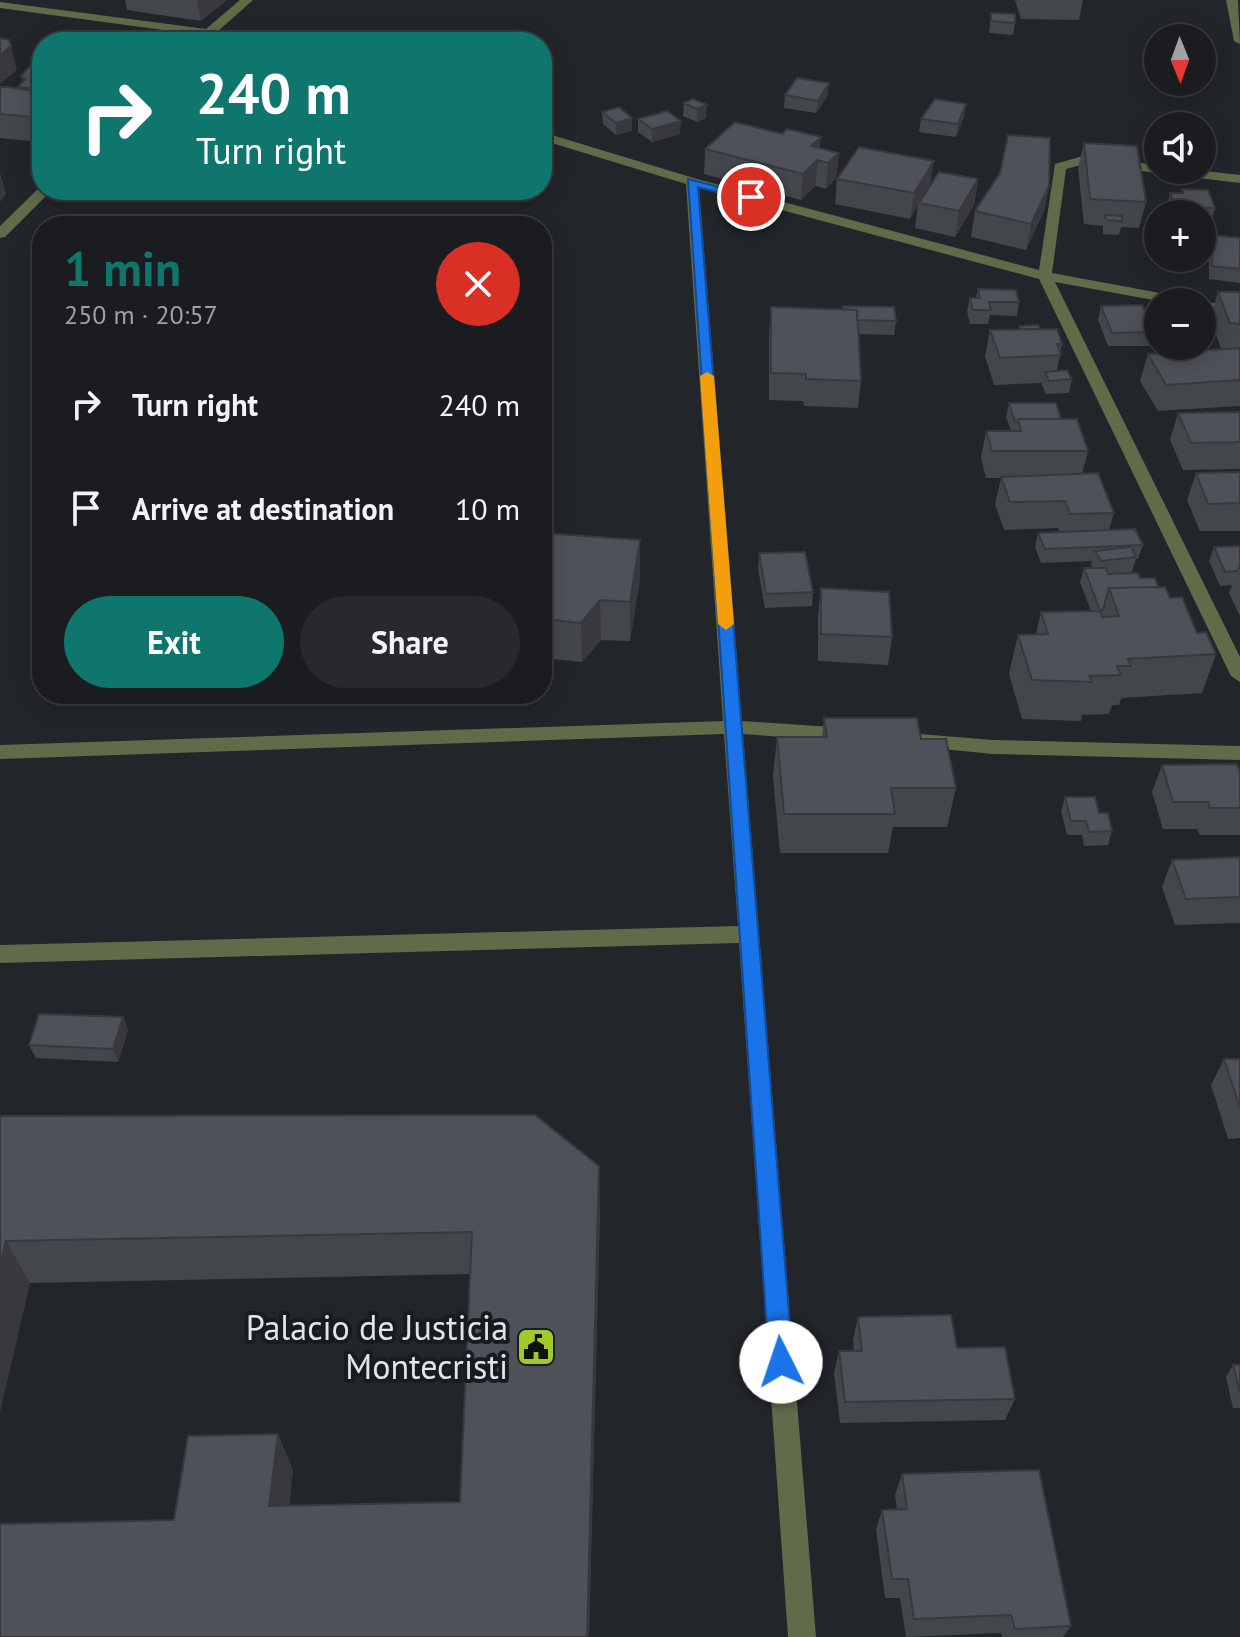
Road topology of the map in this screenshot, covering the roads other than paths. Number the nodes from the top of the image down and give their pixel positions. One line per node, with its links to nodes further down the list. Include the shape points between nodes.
1 (247, 0): 5 (street)
2 (1232, 0): 6 (street)
3 (0, 5): 4 (street)
4 (172, 32)
5 (210, 32)
6 (1240, 41)
7 (552, 139): 11 (street)
8 (1144, 167): 14 (street, via 1083,160 1060,167)
9 (1216, 176): 10 (street)
10 (1240, 179)
11 (692, 182): 14 (street); 19 (street)
12 (35, 200): 13 (street)
13 (0, 234)
14 (1045, 276): 15 (street); 18 (street)
15 (1144, 294)
16 (1216, 308): 17 (street)
17 (1240, 312)
18 (1240, 676)
19 (733, 727): 20 (street); 22 (street); 24 (street)
20 (871, 737)
21 (901, 740): 23 (street)
22 (0, 752)
23 (1240, 753)
24 (749, 934): 25 (street); 26 (street)
25 (0, 954)
26 (802, 1637)

